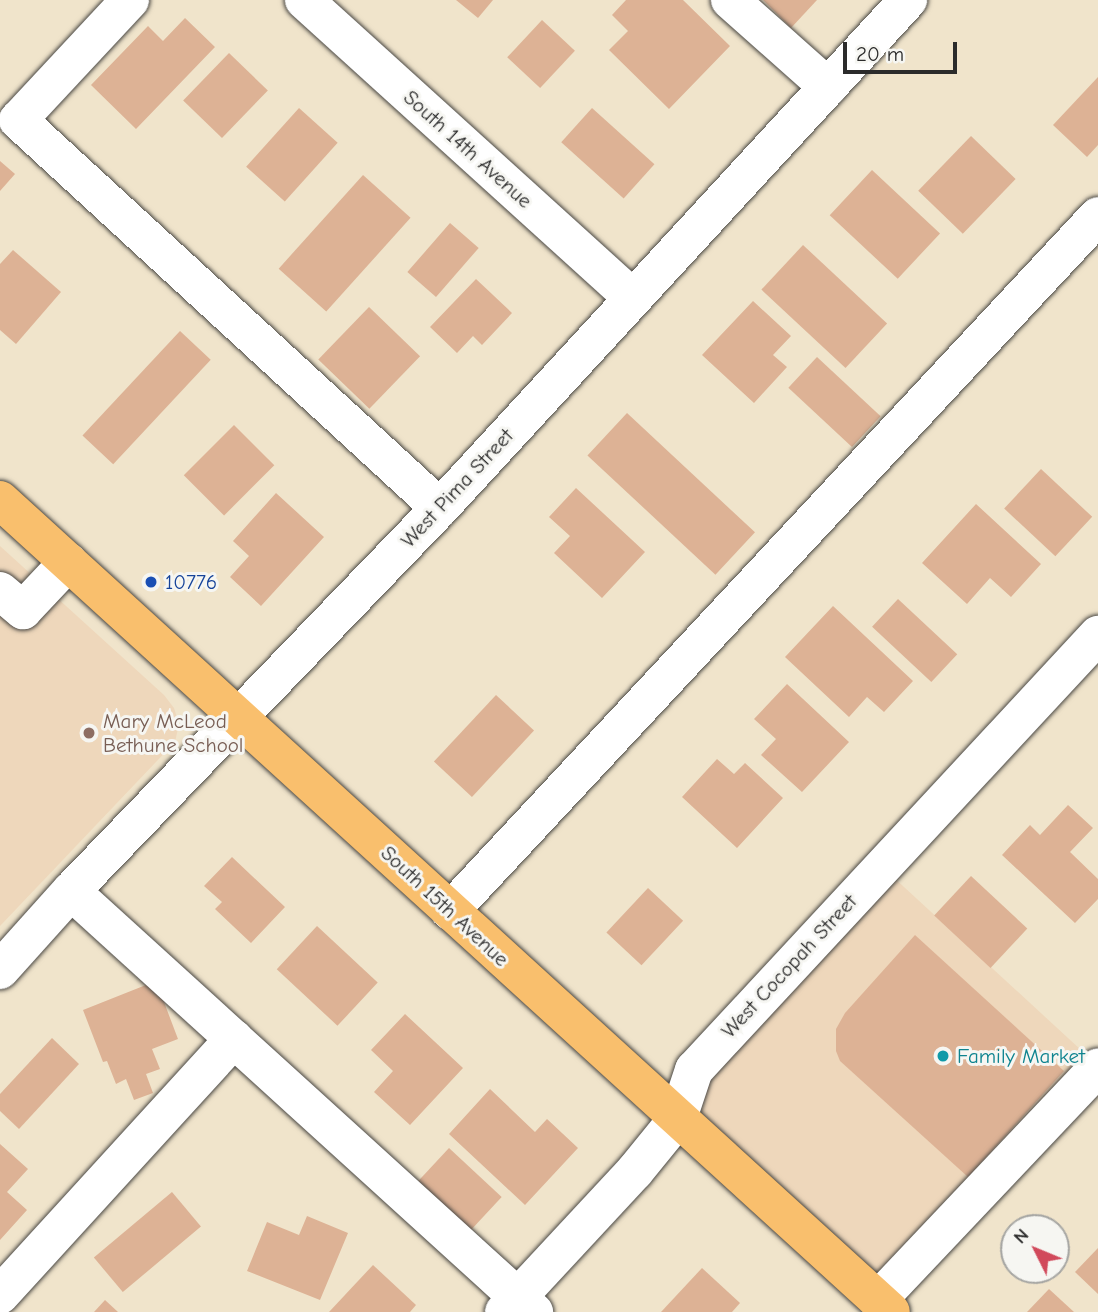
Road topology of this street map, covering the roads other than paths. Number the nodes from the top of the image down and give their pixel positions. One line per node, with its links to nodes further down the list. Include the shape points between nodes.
1 (130, 0): 9 (street, via 18,120)
2 (304, 0): 7 (street, South 14th Avenue)
3 (730, 0): 5 (street)
4 (908, 0): 5 (street, West Pima Street)
5 (828, 88): 7 (street, West Pima Street)
6 (1098, 216): 15 (street)
7 (633, 298): 9 (street, West Pima Street)
8 (0, 500): 10 (main road, South 15th Avenue)
9 (439, 508): 13 (street, West Pima Street)
10 (68, 562): 11 (street, via 23,610); 13 (main road, South 15th Avenue)
11 (0, 591)
12 (1098, 635): 19 (street, West Cocopah Street, via 694,1070)
13 (240, 716): 14 (street, West Pima Street); 15 (main road, South 15th Avenue)
14 (71, 891): 16 (street, West Pima Street); 17 (street)
15 (450, 911): 19 (main road, South 15th Avenue)
16 (0, 970)
17 (234, 1039): 20 (street); 22 (street)
18 (1098, 1067): 21 (street)
19 (678, 1118): 21 (main road, South 15th Avenue); 22 (street, West Cocopah Street)
20 (0, 1295)
21 (884, 1306)
22 (518, 1307)

